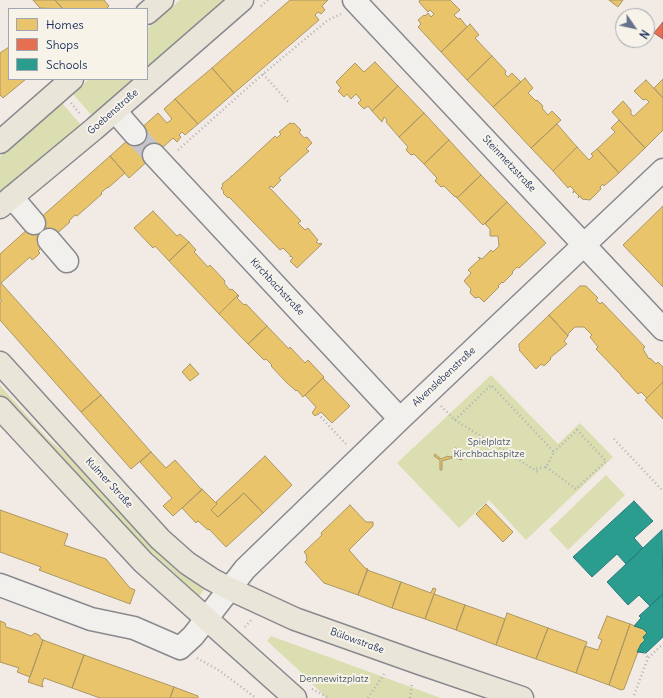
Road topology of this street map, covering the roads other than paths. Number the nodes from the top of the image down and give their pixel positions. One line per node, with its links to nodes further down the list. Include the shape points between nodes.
1 (162, 0): 4 (main road)
2 (242, 0): 6 (main road, Goebenstraße)
3 (357, 3): 14 (street, Steinmetzstraße)
4 (148, 12)
5 (69, 89): 8 (main road)
6 (115, 111): 7 (street); 11 (main road, Goebenstraße)
7 (135, 134)
8 (0, 142)
9 (154, 155): 19 (street, Kirchbachstraße)
10 (663, 170): 14 (street, Alvenslebenstraße)
11 (6, 202): 12 (street)
12 (34, 223)
13 (49, 240): 15 (street)
14 (584, 244): 16 (street, Steinmetzstraße); 19 (street, Alvenslebenstraße)
15 (67, 261)
16 (663, 330)
17 (0, 363): 21 (main road, Kulmer Straße, via 160,539 187,563)
18 (0, 408): 22 (main road, via 143,562)
19 (400, 419): 21 (street, Alvenslebenstraße, via 245,569)
20 (0, 585): 22 (street, via 91,619 134,628 180,648)
21 (230, 589): 22 (street); 24 (main road, Bülowstraße, via 295,619)
22 (207, 619): 23 (main road)
23 (303, 693)
24 (522, 698)

